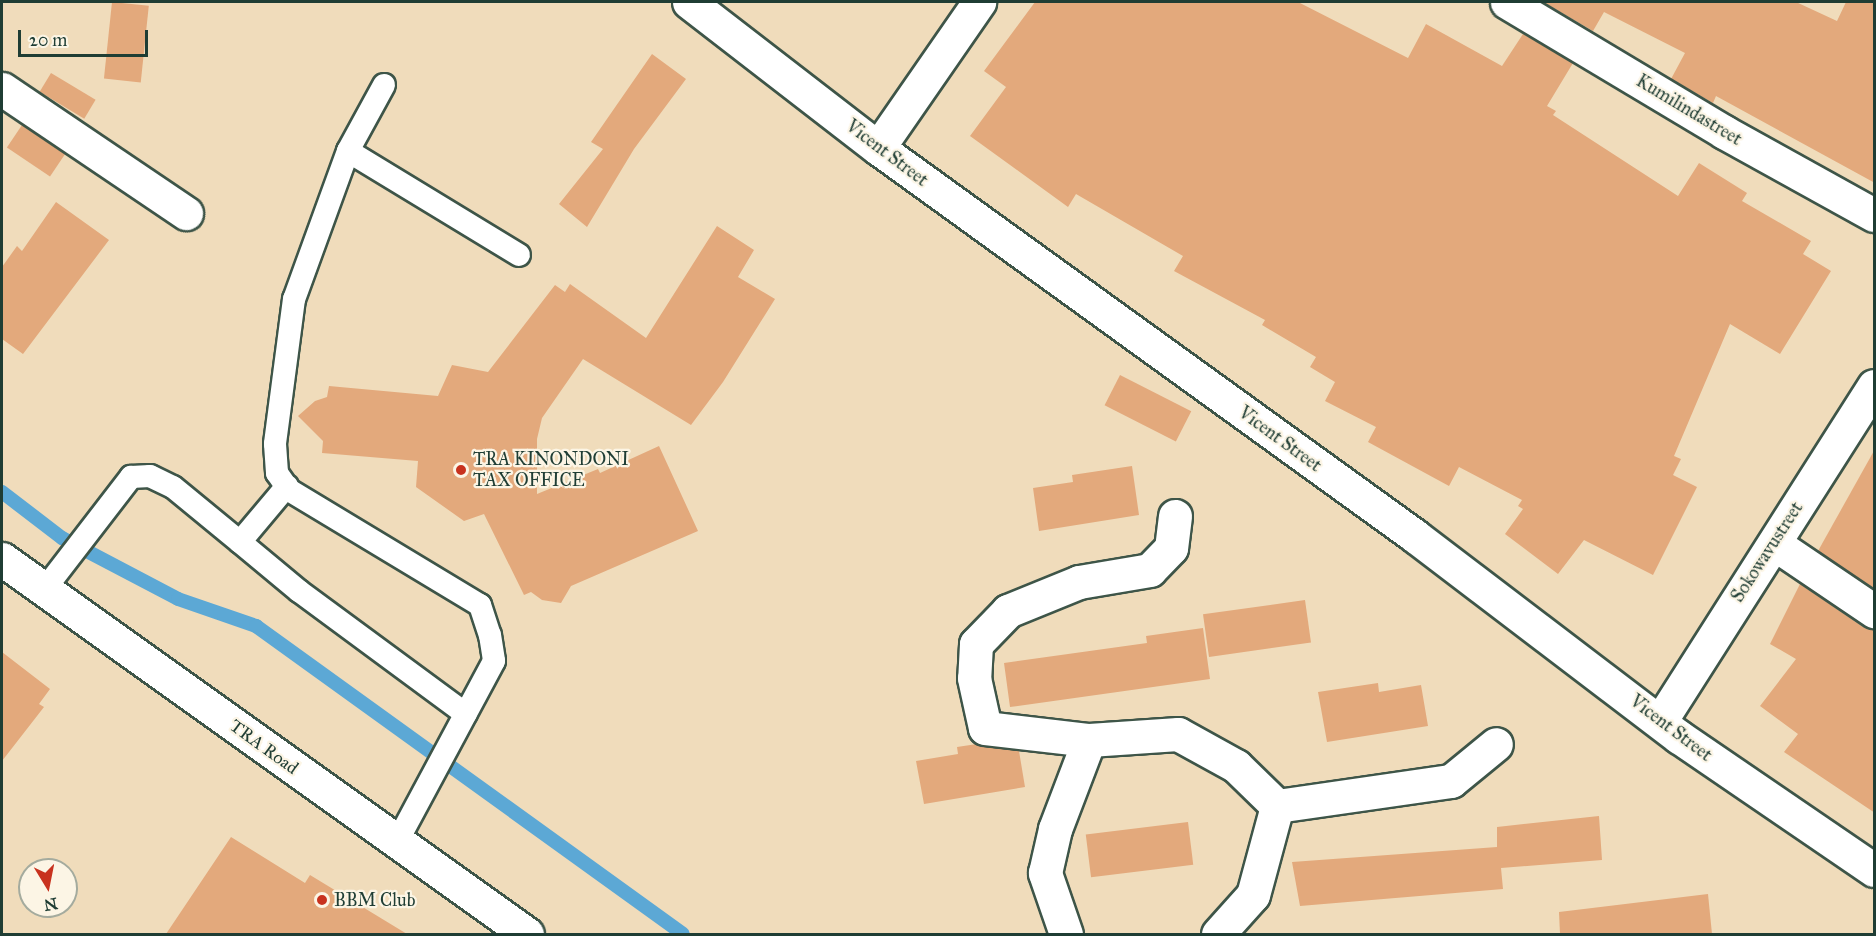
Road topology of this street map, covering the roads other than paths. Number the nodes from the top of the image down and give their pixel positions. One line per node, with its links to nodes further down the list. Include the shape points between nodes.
1 (689, 2): 6 (street, Vicent Street)
2 (979, 2): 6 (street)
3 (1507, 2): 9 (street, Kumilindastreet, via 1724,132)
4 (384, 85): 7 (lane)
5 (2, 89): 8 (street)
6 (878, 148): 20 (street, Vicent Street, via 1415,536)
7 (348, 151): 10 (lane); 12 (lane, via 294,299 275,444 277,473)
8 (186, 213)
9 (1875, 215)
10 (519, 255)
11 (1875, 386): 15 (street, Sokowavustreet)
12 (287, 486): 14 (lane); 19 (lane, via 480,605 494,661)
13 (1175, 516): 21 (street, via 1171,548 1150,570 1079,582 1008,611 976,644 974,678 986,728)
14 (240, 542): 17 (lane, via 173,487 150,476 131,477); 19 (lane, via 290,584)
15 (1775, 544): 18 (street); 20 (street, Sokowavustreet, via 1740,592)
16 (2, 559): 17 (street, TRA Road)
17 (44, 590): 24 (street, TRA Road)
18 (1875, 611)
19 (466, 714): 24 (lane)
20 (1661, 720): 25 (street, Vicent Street, via 1678,736)
21 (1089, 740): 23 (street, via 1178,734 1236,766); 27 (street, via 1055,829 1045,873)
22 (1496, 744): 23 (street, via 1451,781)
23 (1277, 806): 28 (street, via 1253,895)
24 (397, 842): 26 (street, TRA Road)
25 (1875, 870)
26 (527, 934)
27 (1066, 934)
28 (1218, 934)

